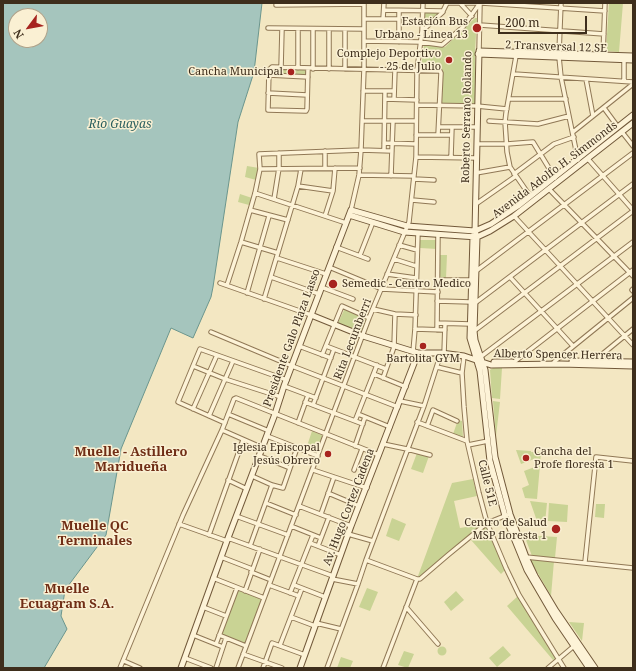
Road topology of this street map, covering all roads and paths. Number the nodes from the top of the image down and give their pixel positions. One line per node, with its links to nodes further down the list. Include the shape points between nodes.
1 (384, 3): 11 (street)
2 (423, 3): 13 (street, Rita Lecumberri)
3 (460, 3): 4 (street); 14 (street, via 447,3); 16 (street)
4 (476, 3)
5 (481, 3): 10 (street); 16 (street); 20 (street, Roberto Serrano Rolando)
6 (605, 3): 15 (street)
7 (294, 4): 8 (street); 9 (street)
8 (364, 4): 17 (street, Presidente Galo Plaza Lasso)
9 (276, 5)
10 (561, 5): 15 (street); 29 (street)
11 (384, 10): 12 (street); 18 (street)
12 (399, 11): 13 (street); 19 (street)
13 (423, 11): 14 (street); 28 (street, Rita Lecumberri)
14 (444, 11): 28 (street)
15 (605, 11): 30 (street)
16 (472, 16): 33 (street, via 442,45)
17 (364, 19): 18 (street); 27 (street, Presidente Galo Plaza Lasso)
18 (383, 19): 19 (street)
19 (399, 19): 32 (street)
20 (480, 25): 29 (street); 34 (street, Roberto Serrano Rolando)
21 (268, 28): 22 (street)
22 (282, 29): 23 (street); 41 (street)
23 (298, 29): 24 (street); 42 (street)
24 (313, 29): 25 (street); 44 (street)
25 (329, 29): 26 (street); 45 (street)
26 (345, 29): 27 (street); 46 (street)
27 (364, 29): 31 (street, Presidente Galo Plaza Lasso)
28 (422, 31): 33 (street, Rita Lecumberri)
29 (559, 31): 30 (street); 35 (street)
30 (604, 34): 36 (street)
31 (364, 41): 32 (street); 47 (street, Presidente Galo Plaza Lasso)
32 (399, 42): 33 (street)
33 (420, 42): 49 (street, Rita Lecumberri)
34 (479, 52): 35 (street, 2 Transversal 12 SE); 37 (street, 2 Transversal 12 SE); 69 (street, Roberto Serrano Rolando)
35 (559, 55): 36 (street, 2 Transversal 12 SE); 37 (street, 2 Transversal 12 SE); 39 (street, 2 Transversal 12 SE); 53 (street)
36 (603, 55): 38 (street, 2 Transversal 12 SE)
37 (516, 56): 50 (street)
38 (633, 56)
39 (624, 60): 40 (street, 2 Transversal 12 SE); 55 (street)
40 (633, 60)
41 (281, 68): 42 (street); 51 (street, via 272,68)
42 (298, 68): 43 (street)
43 (308, 68): 44 (street); 52 (street)
44 (313, 68): 45 (street)
45 (329, 69): 46 (street)
46 (345, 69): 47 (street)
47 (364, 70): 48 (street); 57 (street, Presidente Galo Plaza Lasso)
48 (395, 70): 49 (street); 59 (street)
49 (417, 70): 66 (street, Rita Lecumberri); 68 (street, via 440,71)
50 (514, 74): 53 (street); 64 (street)
51 (269, 75): 52 (street); 60 (street)
52 (308, 77): 61 (street)
53 (561, 78): 54 (street); 65 (street)
54 (586, 79): 55 (street); 74 (street)
55 (624, 81): 56 (street)
56 (633, 83): 70 (street)
57 (363, 91): 58 (street); 75 (street, Presidente Galo Plaza Lasso)
58 (385, 91): 59 (street); 62 (street)
59 (394, 91): 63 (street)
60 (268, 93): 61 (street); 61 (street, via 268,108 271,111 306,112)
61 (307, 95)
62 (385, 99): 63 (street); 76 (street)
63 (394, 99): 66 (street)
64 (509, 99): 65 (street); 71 (street)
65 (566, 99): 73 (street)
66 (417, 100): 67 (street, Rita Lecumberri)
67 (417, 106): 68 (street); 79 (street, Rita Lecumberri)
68 (439, 106): 69 (street); 82 (street)
69 (478, 106): 71 (street); 84 (street, Roberto Serrano Rolando)
70 (604, 108): 74 (street); 85 (street)
71 (507, 109): 80 (street)
72 (633, 115): 85 (street, Avenida Adolfo H. Simmonds)
73 (569, 116): 80 (street, via 538,124); 86 (street)
74 (593, 116): 86 (street)
75 (362, 121): 76 (street); 98 (street, Presidente Galo Plaza Lasso)
76 (384, 121): 77 (street); 92 (street)
77 (393, 121): 79 (street); 93 (street)
78 (489, 121): 80 (street)
79 (416, 122): 88 (street, Rita Lecumberri)
80 (506, 122): 96 (street)
81 (633, 123): 87 (street, Avenida Adolfo H. Simmonds)
82 (439, 127): 83 (street); 89 (street)
83 (452, 127): 84 (street); 90 (street)
84 (477, 127): 95 (street, Roberto Serrano Rolando)
85 (618, 127): 109 (street, Avenida Adolfo H. Simmonds)
86 (573, 132): 91 (street)
87 (622, 132): 97 (street); 108 (street, Avenida Adolfo H. Simmonds)
88 (416, 135): 89 (street); 94 (street, Rita Lecumberri)
89 (438, 135): 90 (street)
90 (451, 135): 106 (street)
91 (574, 137): 104 (street, via 554,144); 109 (street)
92 (384, 143): 93 (street); 99 (street)
93 (392, 143): 94 (street); 101 (street)
94 (416, 144): 105 (street, Rita Lecumberri)
95 (477, 144): 96 (street); 107 (street, Roberto Serrano Rolando)
96 (507, 144): 104 (street, via 533,142); 110 (street)
97 (633, 146)
98 (361, 150): 99 (street); 100 (street); 114 (street, Presidente Galo Plaza Lasso)
99 (384, 150): 101 (street)
100 (326, 151): 102 (street); 112 (street)
101 (392, 151): 120 (street)
102 (279, 153): 111 (street); 115 (street, via 259,154)
103 (633, 153): 121 (street)
104 (540, 154): 119 (street); 123 (street)
105 (416, 157): 106 (street); 122 (street, Rita Lecumberri)
106 (451, 157): 107 (street)
107 (476, 158): 117 (street, Roberto Serrano Rolando)
108 (588, 159): 121 (street); 127 (street, Avenida Adolfo H. Simmonds)
109 (578, 160): 123 (street, Avenida Adolfo H. Simmonds)
110 (510, 166): 117 (street); 119 (street)
111 (279, 168): 115 (street); 116 (street); 132 (street)
112 (325, 168): 113 (street); 116 (street)
113 (335, 168): 114 (street); 128 (street)
114 (360, 168): 118 (street, Presidente Galo Plaza Lasso)
115 (260, 169): 129 (street)
116 (301, 169): 126 (street)
117 (476, 173): 135 (street, Roberto Serrano Rolando)
118 (359, 174): 120 (street); 140 (street, Presidente Galo Plaza Lasso)
119 (515, 175): 131 (street); 135 (street)
120 (391, 176): 122 (street)
121 (603, 176): 130 (street); 136 (street)
122 (414, 177): 124 (street); 133 (street, Rita Lecumberri)
123 (555, 178): 131 (street, Avenida Adolfo H. Simmonds)
124 (434, 180)
125 (633, 184): 130 (street)
126 (298, 186): 128 (street); 137 (street)
127 (549, 189): 136 (street); 143 (street, Avenida Adolfo H. Simmonds)
128 (333, 191): 142 (street)
129 (254, 192): 132 (street); 138 (street)
130 (620, 194): 139 (street); 147 (street)
131 (530, 196): 149 (street, Avenida Adolfo H. Simmonds, via 498,220)
132 (274, 199): 137 (street)
133 (412, 200): 134 (street); 148 (street, Rita Lecumberri)
134 (434, 202)
135 (476, 204): 149 (street, Roberto Serrano Rolando)
136 (564, 204): 147 (street); 150 (street)
137 (293, 205): 142 (street); 144 (street)
138 (250, 210): 141 (street); 155 (street)
139 (633, 210): 154 (street)
140 (350, 212): 145 (street, Avenida Adolfo H. Simmonds); 146 (street, Presidente Galo Plaza Lasso); 148 (street, Avenida Adolfo H. Simmonds)
141 (269, 216): 144 (street); 158 (street)
142 (326, 216): 146 (street)
143 (514, 216): 150 (street); 153 (street, Avenida Adolfo H. Simmonds)
144 (288, 220): 162 (street)
145 (373, 222): 148 (street, Avenida Adolfo H. Simmonds); 163 (street)
146 (346, 223): 159 (street, Presidente Galo Plaza Lasso)
147 (582, 223): 154 (street); 161 (street)
148 (406, 229): 149 (street, Avenida Adolfo H. Simmonds); 151 (street, Avenida Adolfo H. Simmonds); 157 (street, Rita Lecumberri)
149 (475, 231): 153 (street, Roberto Serrano Rolando)
150 (529, 231): 161 (street); 172 (street)
151 (418, 233): 152 (street, Avenida Adolfo H. Simmonds); 160 (street)
152 (438, 234): 153 (street, Avenida Adolfo H. Simmonds); 180 (street)
153 (475, 237): 172 (street, Roberto Serrano Rolando); 181 (street, Roberto Serrano Rolando)
154 (597, 239): 164 (street); 169 (street)
155 (241, 242): 158 (street); 183 (street)
156 (633, 242): 164 (street)
157 (399, 245): 160 (street); 166 (street, Rita Lecumberri)
158 (261, 247): 162 (street); 187 (street)
159 (336, 247): 163 (street); 170 (street, Presidente Galo Plaza Lasso)
160 (417, 250): 168 (street)
161 (546, 250): 169 (street); 178 (street)
162 (278, 253): 165 (street)
163 (360, 256): 167 (street)
164 (614, 257): 173 (street); 184 (street)
165 (277, 258): 174 (street); 177 (street)
166 (394, 258): 168 (street); 175 (street, Rita Lecumberri)
167 (368, 259)
168 (416, 266): 179 (street)
169 (561, 266): 184 (street); 190 (street)
170 (329, 267): 174 (street, Presidente Galo Plaza Lasso); 186 (street)
171 (633, 270): 173 (street)
172 (476, 271): 197 (street, Roberto Serrano Rolando)
173 (629, 273): 176 (street); 196 (street)
174 (326, 274): 185 (street, Presidente Galo Plaza Lasso)
175 (387, 274): 179 (street); 186 (street, Rita Lecumberri)
176 (633, 276)
177 (271, 277): 191 (street); 193 (street)
178 (510, 277): 190 (street); 197 (street)
179 (416, 278): 188 (street)
180 (438, 280): 181 (street); 189 (street)
181 (472, 280): 197 (street, Roberto Serrano Rolando)
182 (220, 283): 183 (street)
183 (228, 285): 187 (street)
184 (578, 285): 196 (street); 199 (street)
185 (321, 287): 191 (street, Presidente Galo Plaza Lasso); 194 (street)
186 (382, 289): 188 (street); 198 (street, Rita Lecumberri)
187 (247, 292): 193 (street)
188 (416, 292): 189 (street); 202 (street)
189 (438, 292): 195 (street)
190 (524, 293): 199 (street); 214 (street)
191 (319, 294): 201 (street, Presidente Galo Plaza Lasso)
192 (633, 298): 204 (street)
193 (264, 299): 201 (street)
194 (353, 299)
195 (437, 301): 197 (street); 205 (street)
196 (593, 301): 204 (street); 209 (street)
197 (473, 303): 208 (street, Roberto Serrano Rolando); 214 (street, Roberto Serrano Rolando)
198 (373, 309): 200 (street); 203 (street, Rita Lecumberri)
199 (542, 312): 209 (street); 232 (street)
200 (395, 314): 202 (street); 223 (street)
201 (311, 315): 206 (street); 220 (street, Presidente Galo Plaza Lasso)
202 (416, 315): 211 (street)
203 (370, 318): 206 (street, via 342,306); 216 (street, Rita Lecumberri)
204 (608, 318): 217 (street); 222 (street)
205 (437, 323): 207 (street); 212 (street)
206 (335, 324): 216 (street); 221 (street)
207 (445, 324): 208 (street); 213 (street)
208 (470, 324): 218 (street, Roberto Serrano Rolando)
209 (557, 328): 222 (street); 235 (street)
210 (633, 329): 217 (street)
211 (415, 330): 212 (street); 225 (street)
212 (437, 330): 213 (street)
213 (445, 330): 226 (street)
214 (474, 331): 232 (street, Roberto Serrano Rolando)
215 (212, 332): 240 (street)
216 (363, 336): 223 (street, Alberto Spencer Herrera); 230 (street, Rita Lecumberri)
217 (624, 336): 219 (street); 234 (street)
218 (471, 344): 229 (street); 232 (street, Roberto Serrano Rolando)
219 (633, 345)
220 (299, 346): 228 (street); 240 (street, Presidente Galo Plaza Lasso)
221 (326, 346): 224 (street); 228 (street)
222 (573, 346): 236 (street)
223 (394, 347): 225 (street, Alberto Spencer Herrera); 242 (street)
224 (334, 350): 230 (street); 231 (street)
225 (416, 353): 226 (street, Alberto Spencer Herrera); 253 (street, Av. Hugo Cortez Cadena)
226 (442, 353): 229 (street, Alberto Spencer Herrera); 243 (street)
227 (217, 355): 233 (street); 239 (street, via 201,349); 244 (street)
228 (322, 355): 231 (street)
229 (466, 356): 232 (street, Alberto Spencer Herrera); 245 (street, Calle 51E)
230 (355, 357): 238 (street); 252 (street, Rita Lecumberri)
231 (331, 358): 247 (street)
232 (480, 360): 235 (street, Alberto Spencer Herrera); 241 (street, Alberto Spencer Herrera, via 491,365); 282 (street, Roberto Serrano Rolando); 310 (street, Roberto Serrano Rolando, via 485,370 495,457)
233 (233, 361): 249 (street); 250 (street)
234 (594, 361): 236 (street, Alberto Spencer Herrera); 237 (street, Alberto Spencer Herrera)
235 (514, 362): 236 (street, Alberto Spencer Herrera)
236 (554, 362)
237 (633, 362)
238 (377, 365): 242 (street); 246 (street)
239 (193, 366): 244 (street); 263 (street, via 178,401)
240 (292, 366): 247 (street); 250 (street, Presidente Galo Plaza Lasso)
241 (633, 366)
242 (386, 368): 248 (street)
243 (437, 368): 245 (street); 261 (street)
244 (210, 372): 249 (street); 263 (street)
245 (462, 373): 283 (street, Calle 51E)
246 (374, 374): 248 (street); 255 (street)
247 (323, 378): 252 (street); 257 (street)
248 (383, 378): 253 (street)
249 (225, 379): 256 (street); 268 (street)
250 (286, 380): 251 (street, Presidente Galo Plaza Lasso)
251 (284, 386): 254 (street); 256 (street, Presidente Galo Plaza Lasso)
252 (344, 386): 255 (street); 264 (street, Rita Lecumberri)
253 (406, 387): 258 (street, Av. Hugo Cortez Cadena)
254 (308, 395): 257 (street); 259 (street)
255 (366, 395): 262 (street); 267 (street)
256 (281, 396): 266 (street, Presidente Galo Plaza Lasso)
257 (316, 398): 260 (street)
258 (400, 401): 261 (street); 262 (street, Av. Hugo Cortez Cadena)
259 (305, 402): 260 (street); 274 (street)
260 (313, 405): 264 (street)
261 (424, 406): 272 (street)
262 (398, 407): 276 (street, Av. Hugo Cortez Cadena)
263 (193, 409): 268 (street)
264 (334, 413): 270 (street); 280 (street, Rita Lecumberri)
265 (228, 414): 266 (street, via 236,398); 273 (street); 279 (street)
266 (275, 414): 274 (street); 279 (street, Presidente Galo Plaza Lasso)
267 (358, 414): 269 (street); 270 (street)
268 (209, 416): 273 (street)
269 (366, 417): 275 (street); 276 (street)
270 (356, 421): 275 (street)
271 (457, 421): 277 (street, via 433,410)
272 (417, 422): 277 (street); 289 (street)
273 (224, 423): 278 (street)
274 (298, 423): 280 (street)
275 (363, 424): 285 (street)
276 (390, 426): 284 (street, Av. Hugo Cortez Cadena)
277 (427, 426): 283 (street)
278 (222, 430): 281 (street); 314 (street)
279 (268, 433): 286 (street, Presidente Galo Plaza Lasso); 287 (street)
280 (326, 434): 285 (street); 292 (street, Rita Lecumberri)
281 (243, 440): 286 (street); 300 (street)
282 (488, 441): 283 (street); 310 (street, Roberto Serrano Rolando, via 494,479)
283 (468, 443): 313 (street, Calle 51E)
284 (383, 444): 289 (street); 290 (street, Av. Hugo Cortez Cadena)
285 (355, 446): 288 (street)
286 (263, 448): 291 (street, Presidente Galo Plaza Lasso)
287 (297, 448): 292 (street); 295 (street)
288 (362, 449): 290 (street); 297 (street)
289 (408, 449): 293 (street); 324 (street)
290 (379, 455): 303 (street, Av. Hugo Cortez Cadena)
291 (260, 456): 295 (street); 298 (street, Presidente Galo Plaza Lasso)
292 (318, 456): 296 (street, Rita Lecumberri)
293 (430, 456)
294 (633, 461): 334 (street, via 596,457)
295 (290, 468): 301 (street, via 282,488)
296 (313, 470): 299 (street); 306 (street, Rita Lecumberri)
297 (354, 470)
298 (252, 476): 301 (street); 302 (street, Presidente Galo Plaza Lasso)
299 (334, 477): 303 (street); 304 (street)
300 (228, 480): 302 (street); 319 (street)
301 (272, 485): 305 (street)
302 (247, 488): 311 (street, Presidente Galo Plaza Lasso)
303 (366, 488): 307 (street, Av. Hugo Cortez Cadena)
304 (328, 493): 307 (street); 308 (street)
305 (266, 503): 309 (street); 315 (street)
306 (299, 506): 308 (street); 309 (street, Rita Lecumberri)
307 (359, 506): 317 (street, Av. Hugo Cortez Cadena)
308 (320, 514): 312 (street)
309 (296, 515): 316 (street, Rita Lecumberri)
310 (507, 515): 313 (street); 332 (street, Roberto Serrano Rolando); 365 (street, Roberto Serrano Rolando, via 532,580)
311 (236, 516): 315 (street); 323 (street, Presidente Galo Plaza Lasso)
312 (329, 517): 317 (street); 322 (street)
313 (487, 523): 340 (street); 370 (street, Calle 51E, via 519,595)
314 (180, 524): 319 (street); 371 (street)
315 (258, 525): 320 (street); 326 (street)
316 (291, 526): 320 (street, Rita Lecumberri); 321 (street)
317 (351, 526): 318 (street, Av. Hugo Cortez Cadena)
318 (348, 534): 324 (street); 329 (street, Av. Hugo Cortez Cadena)
319 (209, 535): 323 (street)
320 (288, 535): 331 (street, Rita Lecumberri)
321 (313, 535): 322 (street); 325 (street)
322 (321, 538): 327 (street)
323 (228, 540): 326 (street); 330 (street, Presidente Galo Plaza Lasso)
324 (373, 541): 333 (street)
325 (310, 543): 327 (street); 335 (street)
326 (250, 546): 328 (street)
327 (318, 546): 329 (street)
328 (260, 549): 331 (street); 337 (street)
329 (341, 555): 338 (street, Av. Hugo Cortez Cadena)
330 (221, 557): 337 (street); 339 (street, Presidente Galo Plaza Lasso)
331 (280, 557): 335 (street); 341 (street, Rita Lecumberri)
332 (526, 557): 334 (street); 389 (street, Roberto Serrano Rolando, via 556,611)
333 (366, 560): 340 (street); 342 (street)
334 (585, 562): 336 (street)
335 (301, 565): 338 (street); 344 (street)
336 (633, 568)
337 (252, 571): 341 (street); 347 (street)
338 (332, 577): 342 (street); 350 (street, Av. Hugo Cortez Cadena)
339 (213, 578): 345 (street); 352 (street, Presidente Galo Plaza Lasso)
340 (417, 579): 353 (street)
341 (271, 580): 343 (street, Rita Lecumberri)
342 (358, 584): 357 (street)
343 (269, 585): 348 (street); 351 (street, Rita Lecumberri)
344 (294, 585): 346 (street); 348 (street)
345 (237, 588): 347 (street); 354 (street)
346 (302, 588): 349 (street); 350 (street)
347 (244, 591): 351 (street)
348 (290, 593): 349 (street)
349 (299, 596): 355 (street)
350 (325, 597): 356 (street, Av. Hugo Cortez Cadena)
351 (264, 598): 364 (street, Rita Lecumberri)
352 (203, 607): 354 (street); 358 (street, Presidente Galo Plaza Lasso)
353 (406, 607): 362 (street); 385 (street)
354 (226, 616): 359 (street)
355 (291, 617): 356 (street); 363 (street)
356 (316, 624): 357 (street); 368 (street, Av. Hugo Cortez Cadena)
357 (341, 629): 384 (street)
358 (193, 635): 361 (street); 369 (street, Presidente Galo Plaza Lasso)
359 (219, 635): 360 (street); 361 (street)
360 (226, 638): 364 (street); 366 (street)
361 (216, 644): 366 (street)
362 (438, 644)
363 (280, 645): 368 (street); 373 (street, via 271,644)
364 (246, 646): 367 (street, Rita Lecumberri)
365 (574, 646): 370 (street); 388 (street, Roberto Serrano Rolando)
366 (223, 647): 379 (street)
367 (243, 654): 373 (street); 380 (street, Rita Lecumberri)
368 (305, 655): 383 (street, Av. Hugo Cortez Cadena)
369 (184, 658): 372 (street); 376 (street, Presidente Galo Plaza Lasso)
370 (559, 659): 386 (street); 387 (street, Calle 51E)
371 (124, 661): 374 (street); 375 (street)
372 (196, 662): 377 (street); 378 (street)
373 (265, 662): 381 (street); 382 (street)
374 (120, 668)
375 (140, 668)
376 (181, 668)
377 (199, 668)
378 (211, 668)
379 (216, 668)
380 (238, 668)
381 (263, 668)
382 (282, 668)
383 (300, 668)
384 (327, 668)
385 (383, 668)
386 (548, 668)
387 (564, 668)
388 (589, 668)
389 (595, 668)

